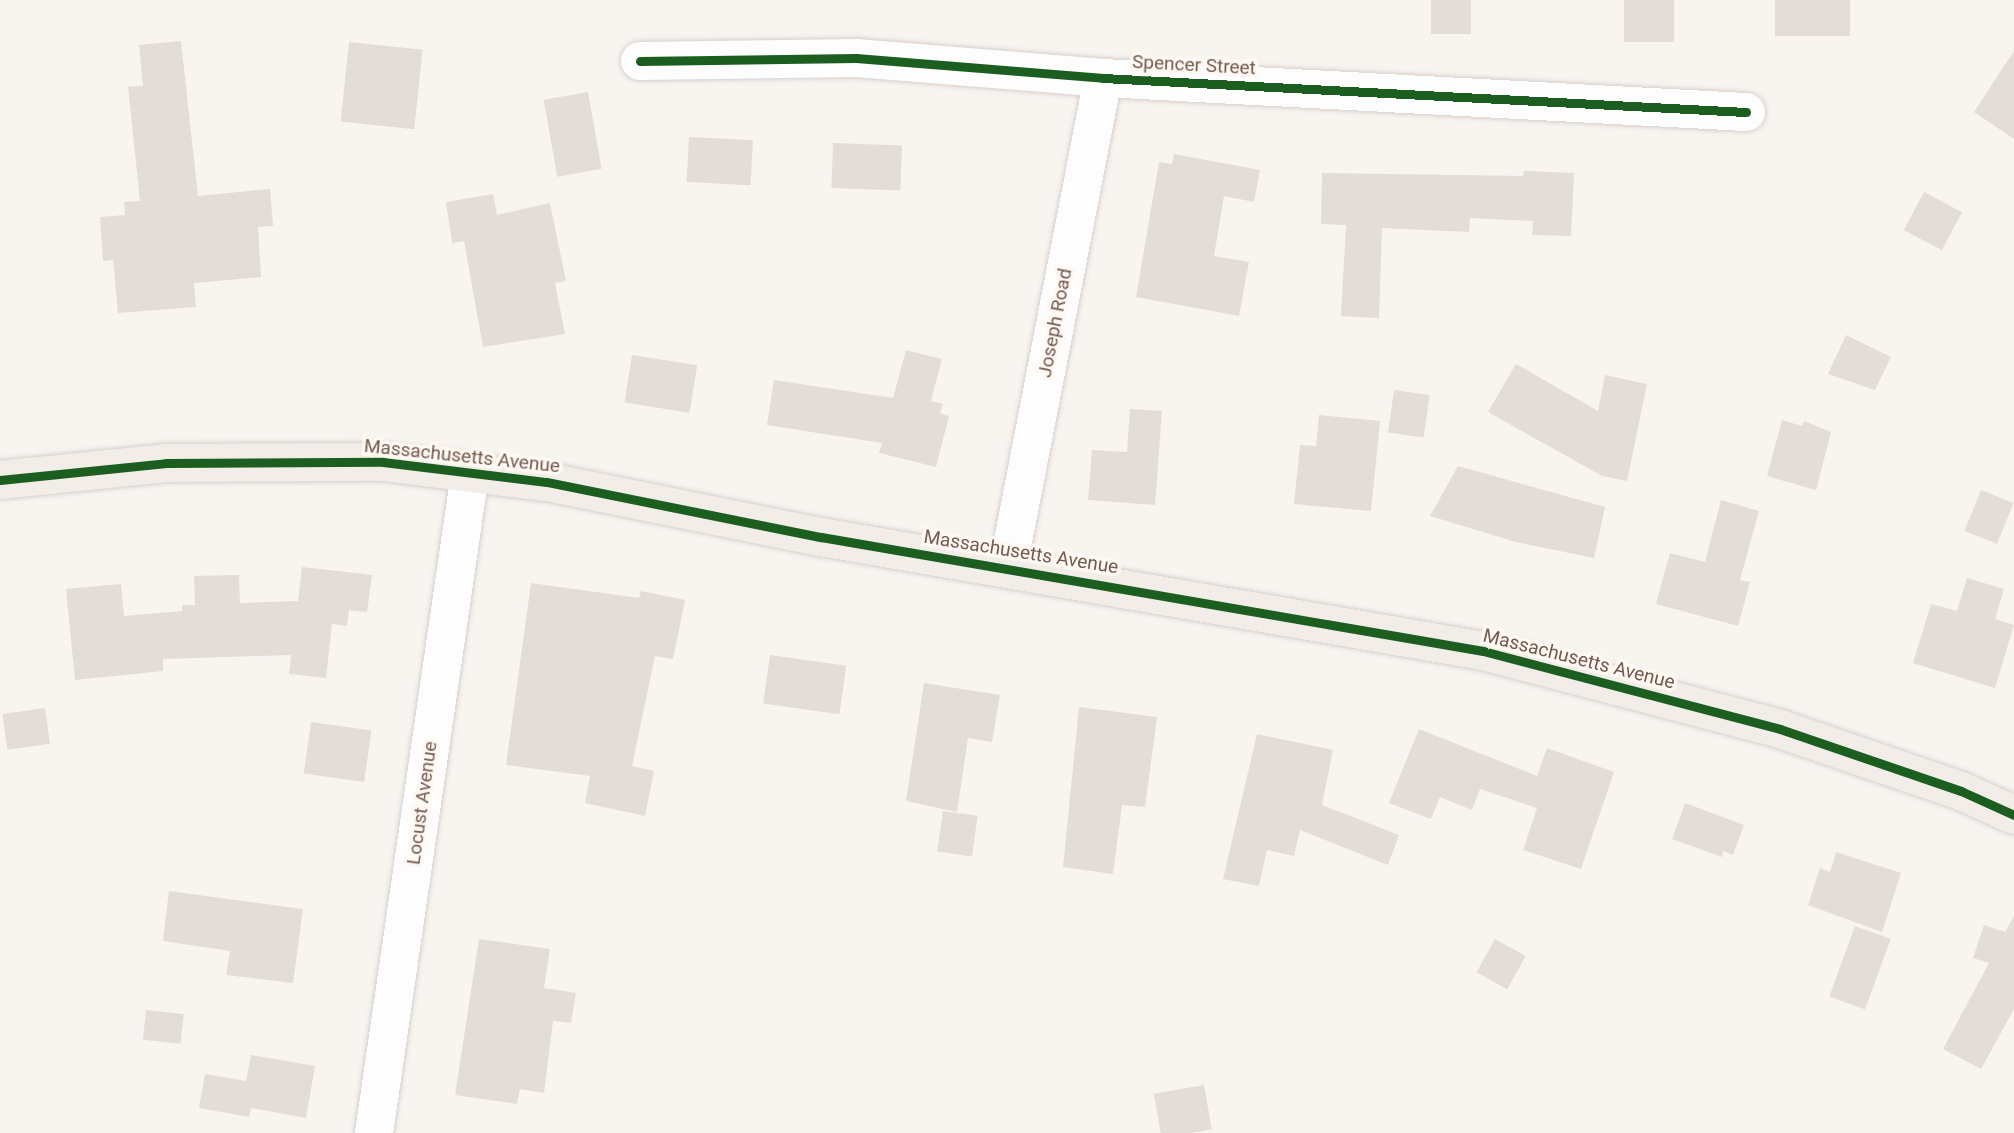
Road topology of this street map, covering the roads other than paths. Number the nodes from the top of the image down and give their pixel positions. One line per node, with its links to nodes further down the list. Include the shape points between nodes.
1 (640, 61): 2 (street, Spencer Street, via 856,58)
2 (1103, 78): 3 (street, Spencer Street); 6 (street, Joseph Road)
3 (1746, 112)
4 (470, 473): 5 (main road, Massachusetts Avenue, via 383,462 166,463); 6 (main road, Massachusetts Avenue, via 547,482 821,537); 8 (street, Locust Avenue)
5 (0, 480)
6 (1008, 567): 7 (main road, Massachusetts Avenue, via 1483,651 1780,729 1961,791)
7 (2014, 815)
8 (374, 1133)

